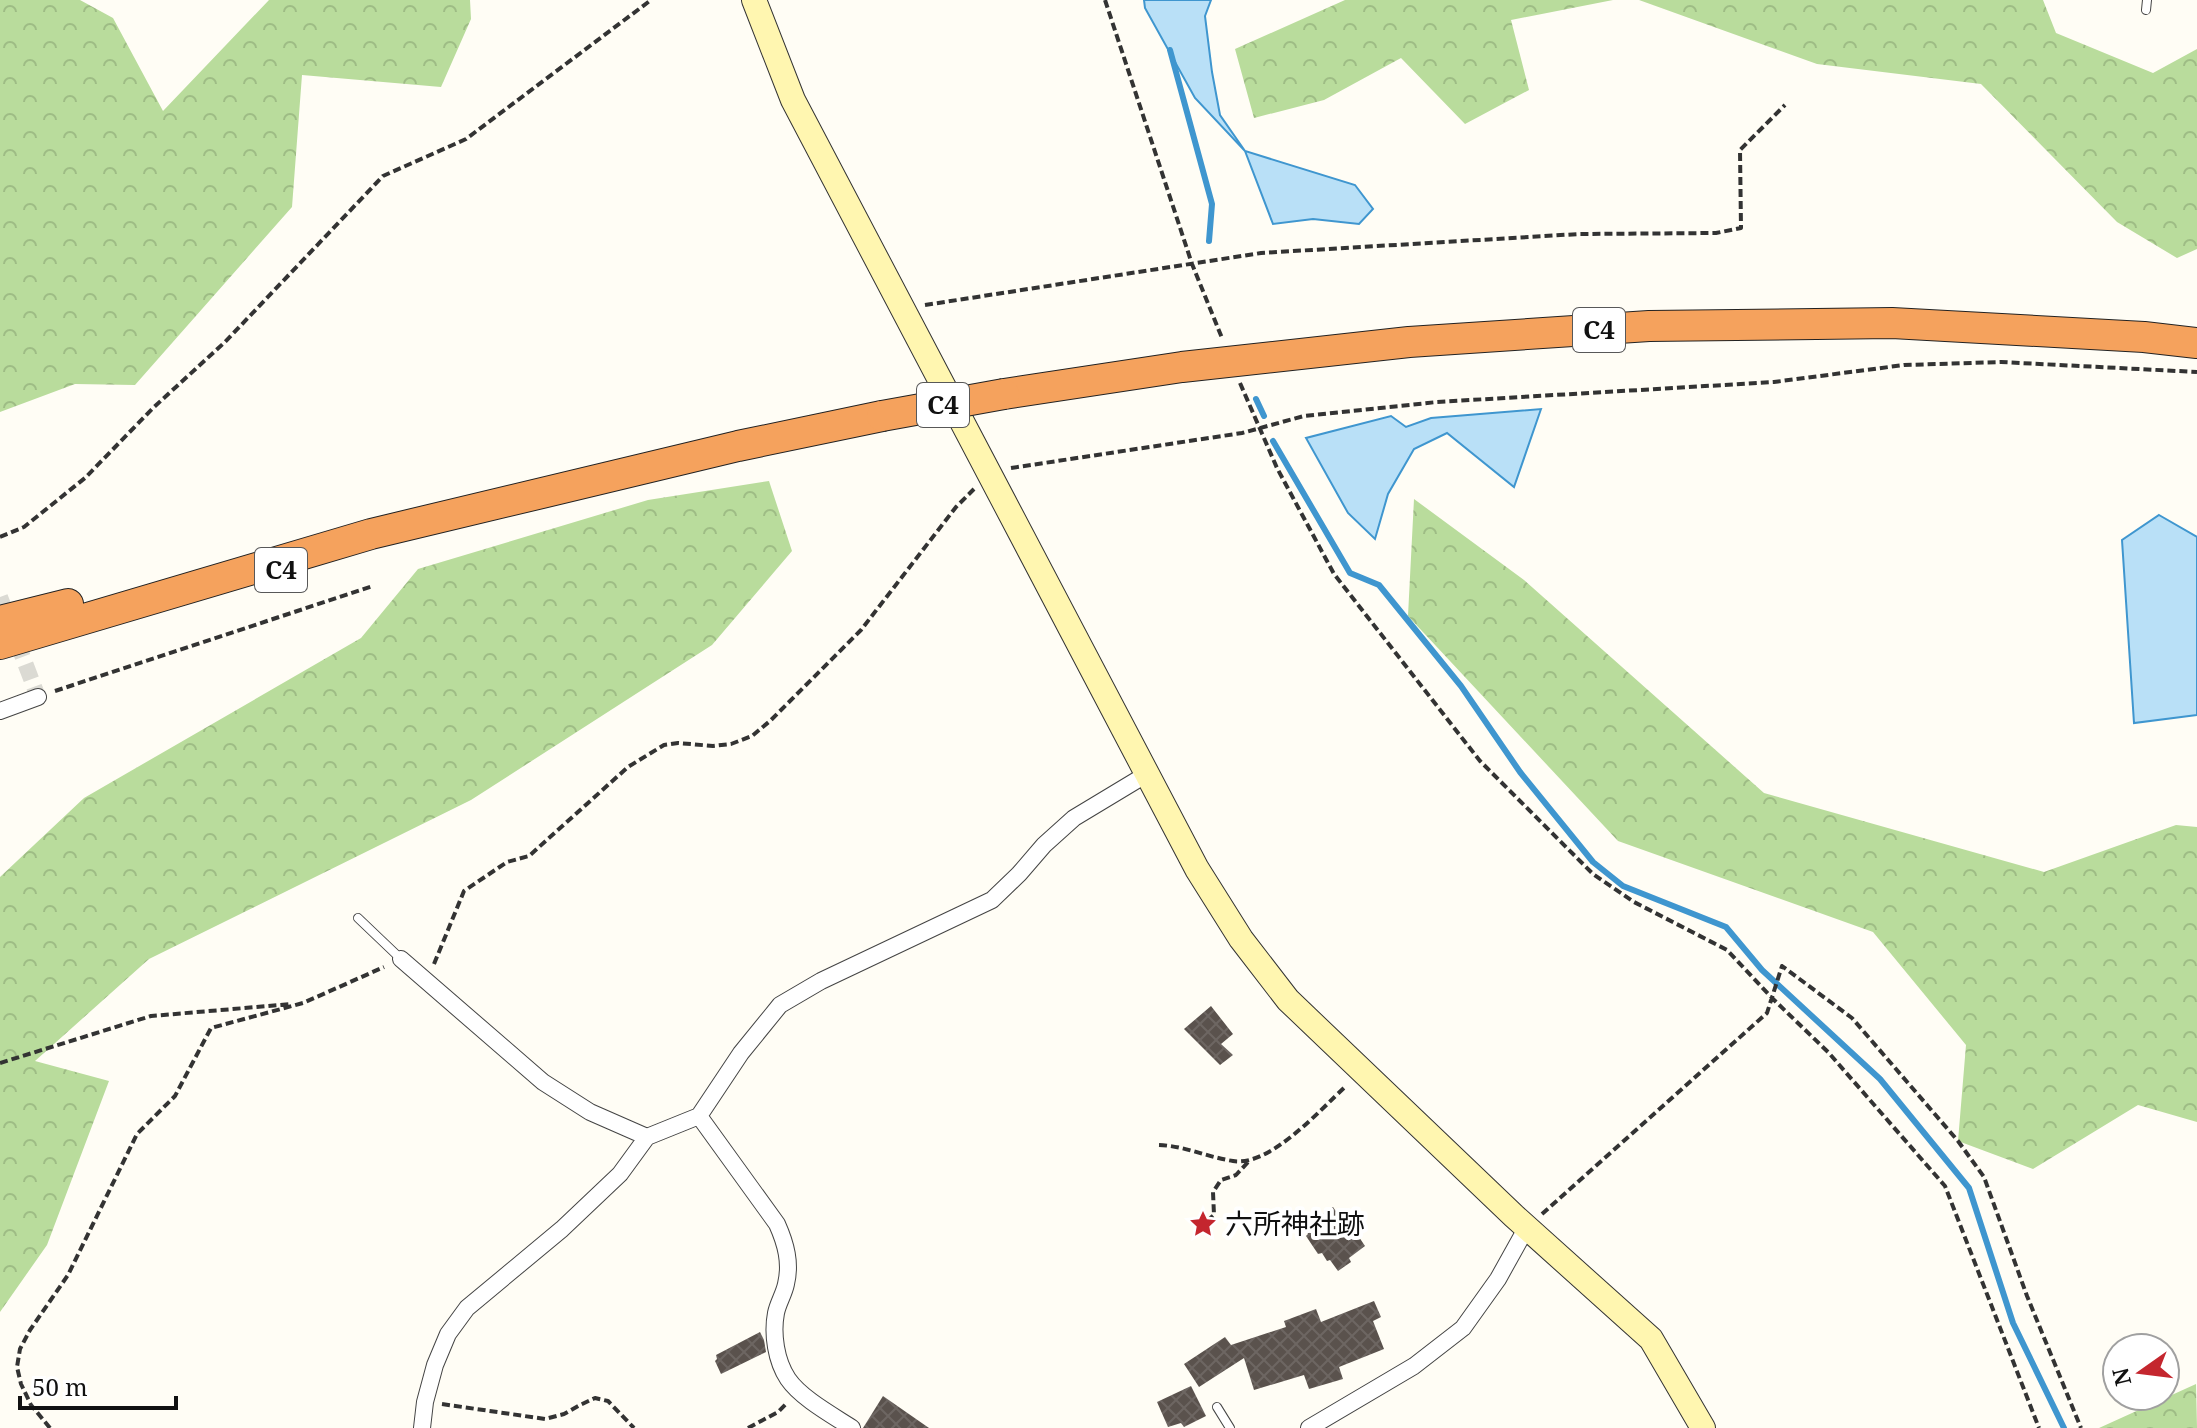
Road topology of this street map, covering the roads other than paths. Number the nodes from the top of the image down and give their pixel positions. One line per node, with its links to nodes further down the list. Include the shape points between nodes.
1 (754, 0): 10 (street, via 793,100)
2 (2197, 343): 3 (highway, C4, bridge, via 1892,323 1649,326 1409,342 1182,367 1004,394)
3 (563, 486): 4 (highway, C4); 7 (highway, C4)
4 (371, 534): 5 (highway, via 237,561); 6 (highway, C4)
5 (0, 621)
6 (0, 644)
7 (0, 655)
8 (38, 697): 9 (street)
9 (0, 711)
10 (1147, 774): 13 (street, via 1074,818 992,900 780,1005); 15 (street, via 1197,869 1288,1000)
11 (358, 918): 12 (lane)
12 (401, 959): 14 (street, via 543,1082 590,1112)
13 (699, 1116): 14 (street); 18 (street, via 786,1244 786,1284 774,1333 788,1378)
14 (647, 1137): 17 (street, via 620,1174 467,1308 435,1365)
15 (1527, 1227): 20 (street, via 1463,1328 1414,1366); 21 (street, via 1651,1339)
16 (1217, 1407): 19 (lane)
17 (422, 1428)
18 (852, 1428)
19 (1230, 1428)
20 (1309, 1428)
21 (1703, 1428)

